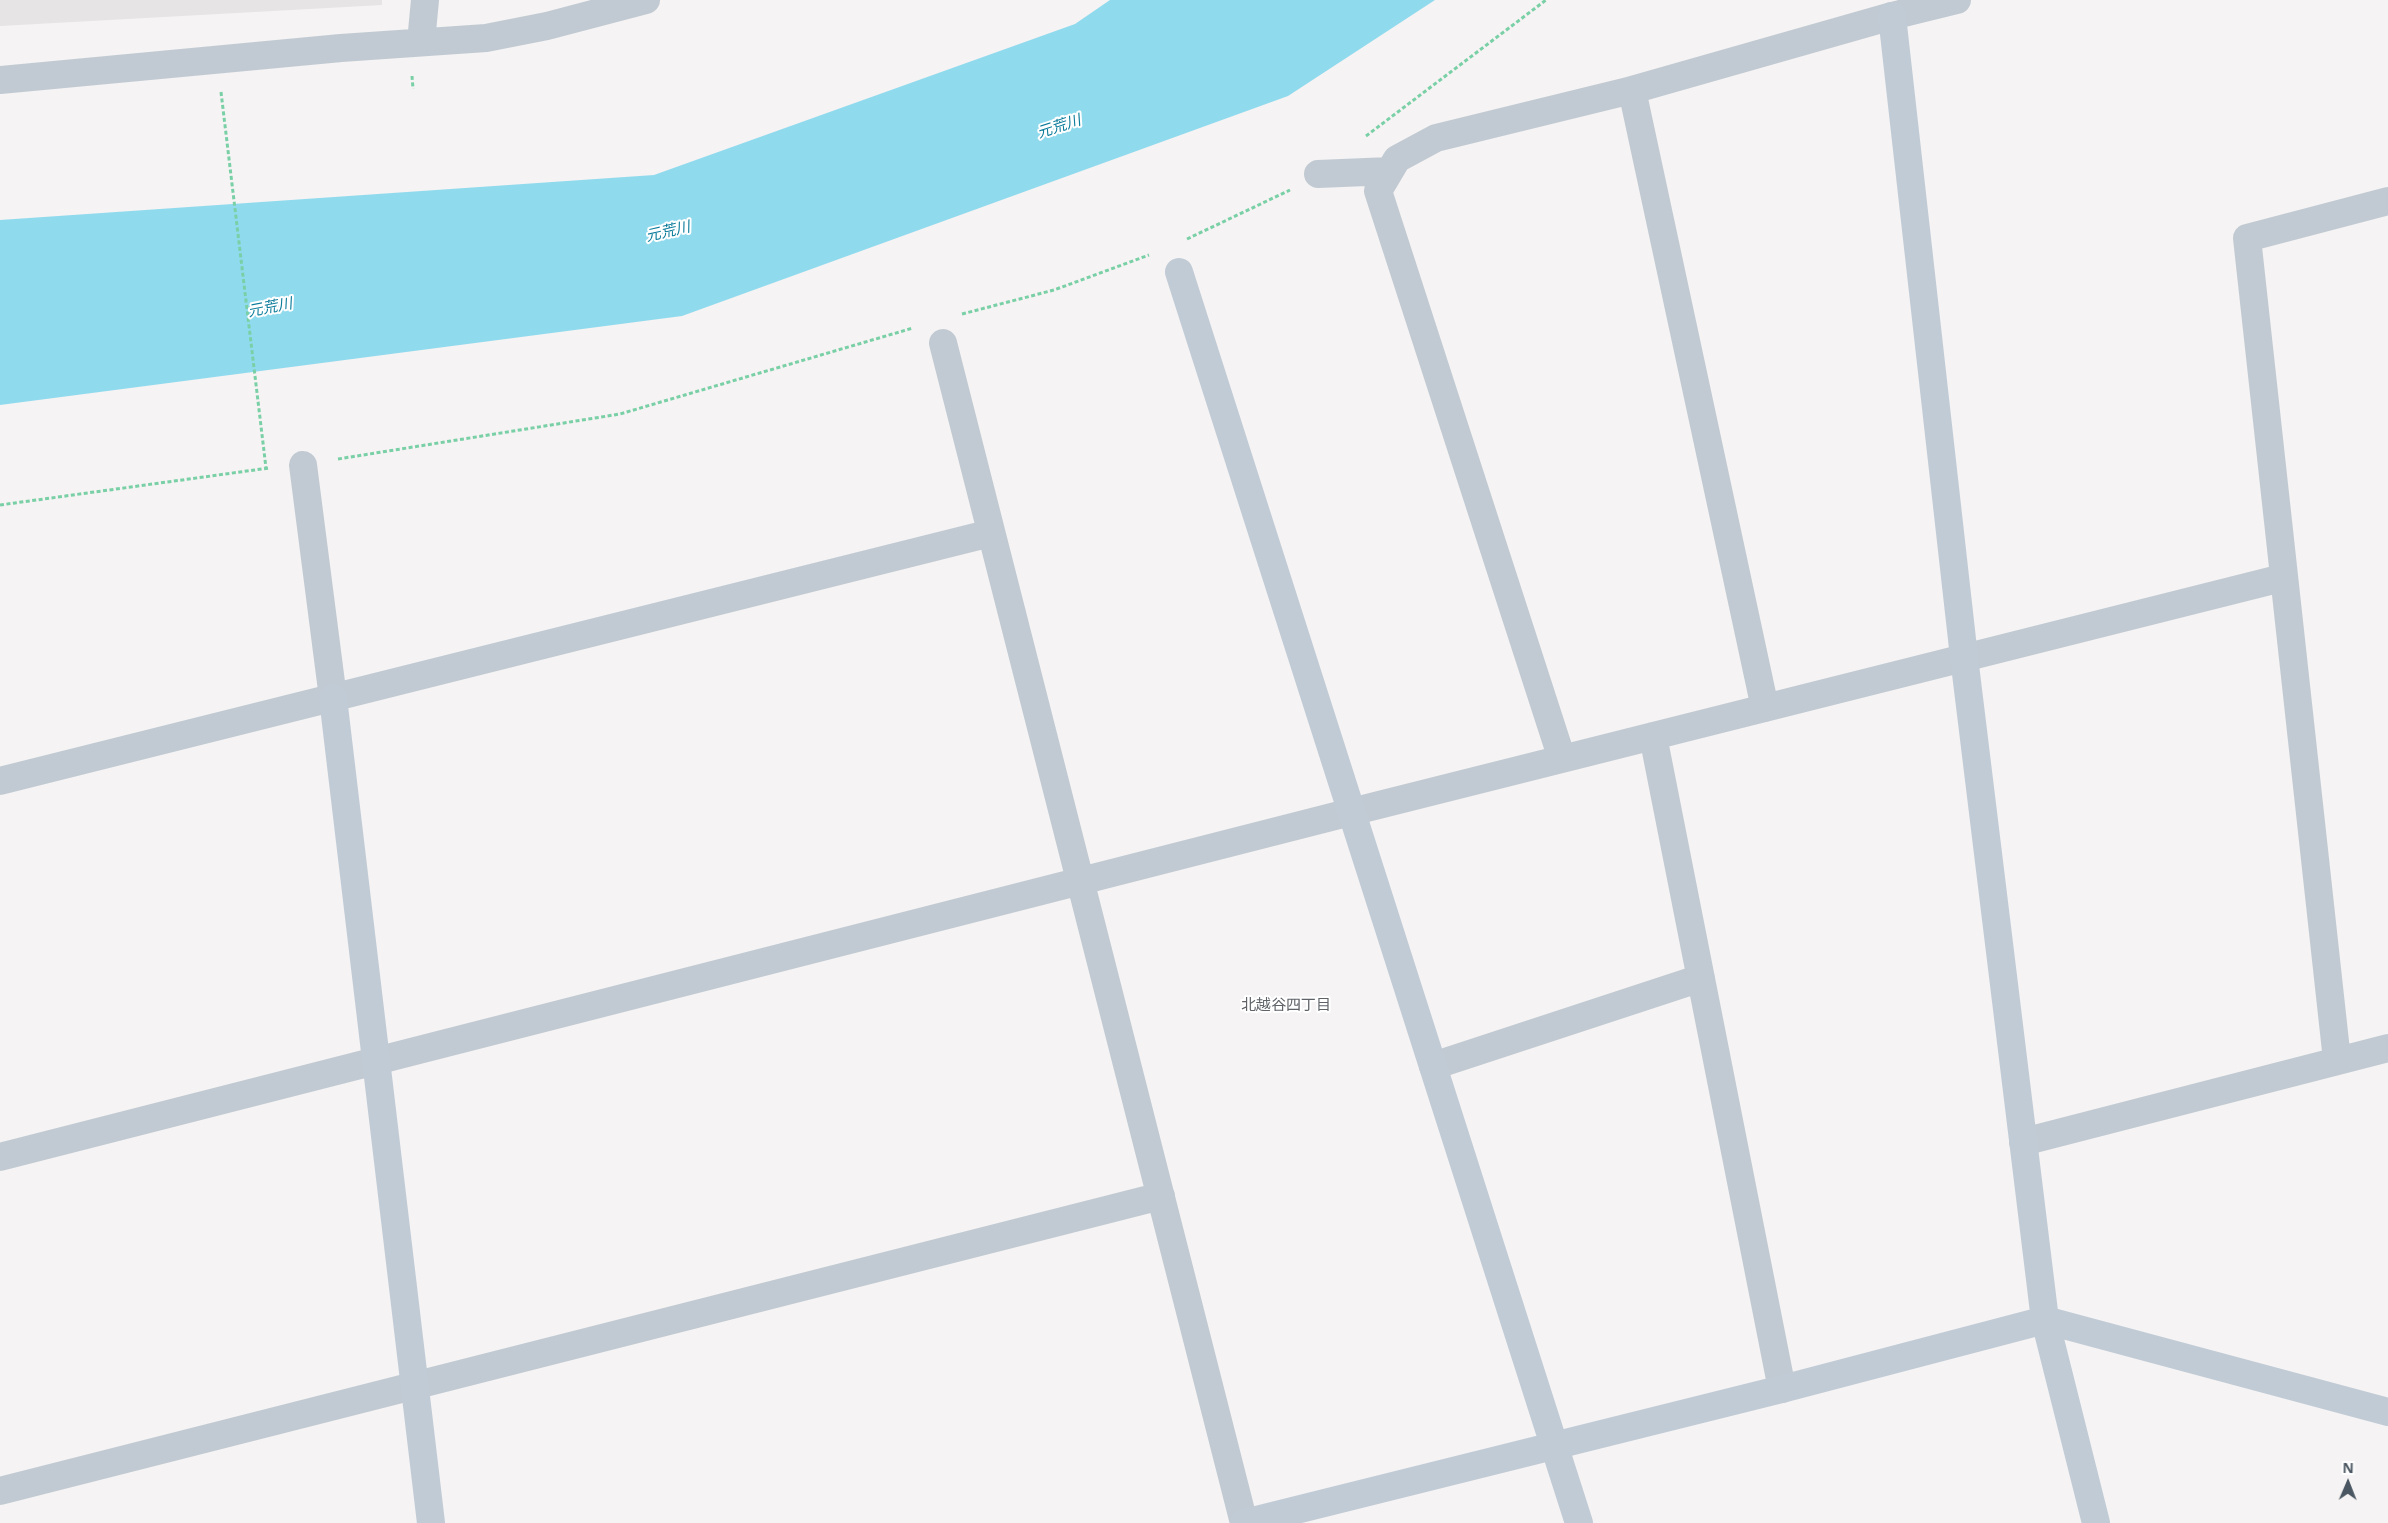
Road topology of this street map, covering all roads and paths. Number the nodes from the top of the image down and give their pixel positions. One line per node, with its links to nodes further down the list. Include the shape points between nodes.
1 (424, 0): 6 (street)
2 (646, 0): 6 (street, via 486,38)
3 (1546, 0): 10 (path)
4 (1957, 0): 5 (street)
5 (1891, 8): 9 (street); 25 (street)
6 (421, 42): 7 (street)
7 (0, 80)
8 (220, 90): 21 (path)
9 (1632, 90): 11 (street, via 1436,138); 27 (street)
10 (1364, 137)
11 (1386, 164): 12 (street); 29 (street, via 1378,191)
12 (1318, 174): 14 (path, via 1308,182)
13 (2388, 201): 24 (street, via 2247,238)
14 (1186, 240)
15 (1151, 254): 17 (path, via 1054,290)
16 (1179, 272): 31 (street)
17 (955, 316)
18 (918, 326): 20 (path, via 620,414)
19 (943, 343): 23 (street)
20 (303, 465): 21 (path); 26 (street)
21 (266, 468): 22 (path)
22 (0, 505)
23 (992, 533): 26 (street); 32 (street)
24 (2282, 578): 25 (street); 36 (street)
25 (1964, 657): 27 (street); 38 (street)
26 (332, 698): 30 (street); 35 (street)
27 (1765, 708): 28 (street)
28 (1653, 736): 29 (street); 33 (street)
29 (1562, 759): 31 (street)
30 (0, 780)
31 (1351, 812): 32 (street); 37 (street)
32 (1080, 882): 35 (street); 40 (street)
33 (1701, 978): 37 (street); 43 (street)
34 (2388, 1048): 36 (street)
35 (377, 1060): 39 (street); 42 (street)
36 (2337, 1060): 38 (street)
37 (1433, 1066): 45 (street)
38 (2023, 1142): 41 (street)
39 (0, 1157)
40 (1161, 1196): 42 (street); 48 (street)
41 (2045, 1320): 43 (street); 44 (street); 50 (street)
42 (415, 1386): 46 (street); 47 (street)
43 (1782, 1389): 45 (street)
44 (2388, 1412)
45 (1554, 1446): 48 (street); 49 (street)
46 (0, 1491)
47 (431, 1523)
48 (1244, 1523)
49 (1579, 1523)
50 (2096, 1523)

